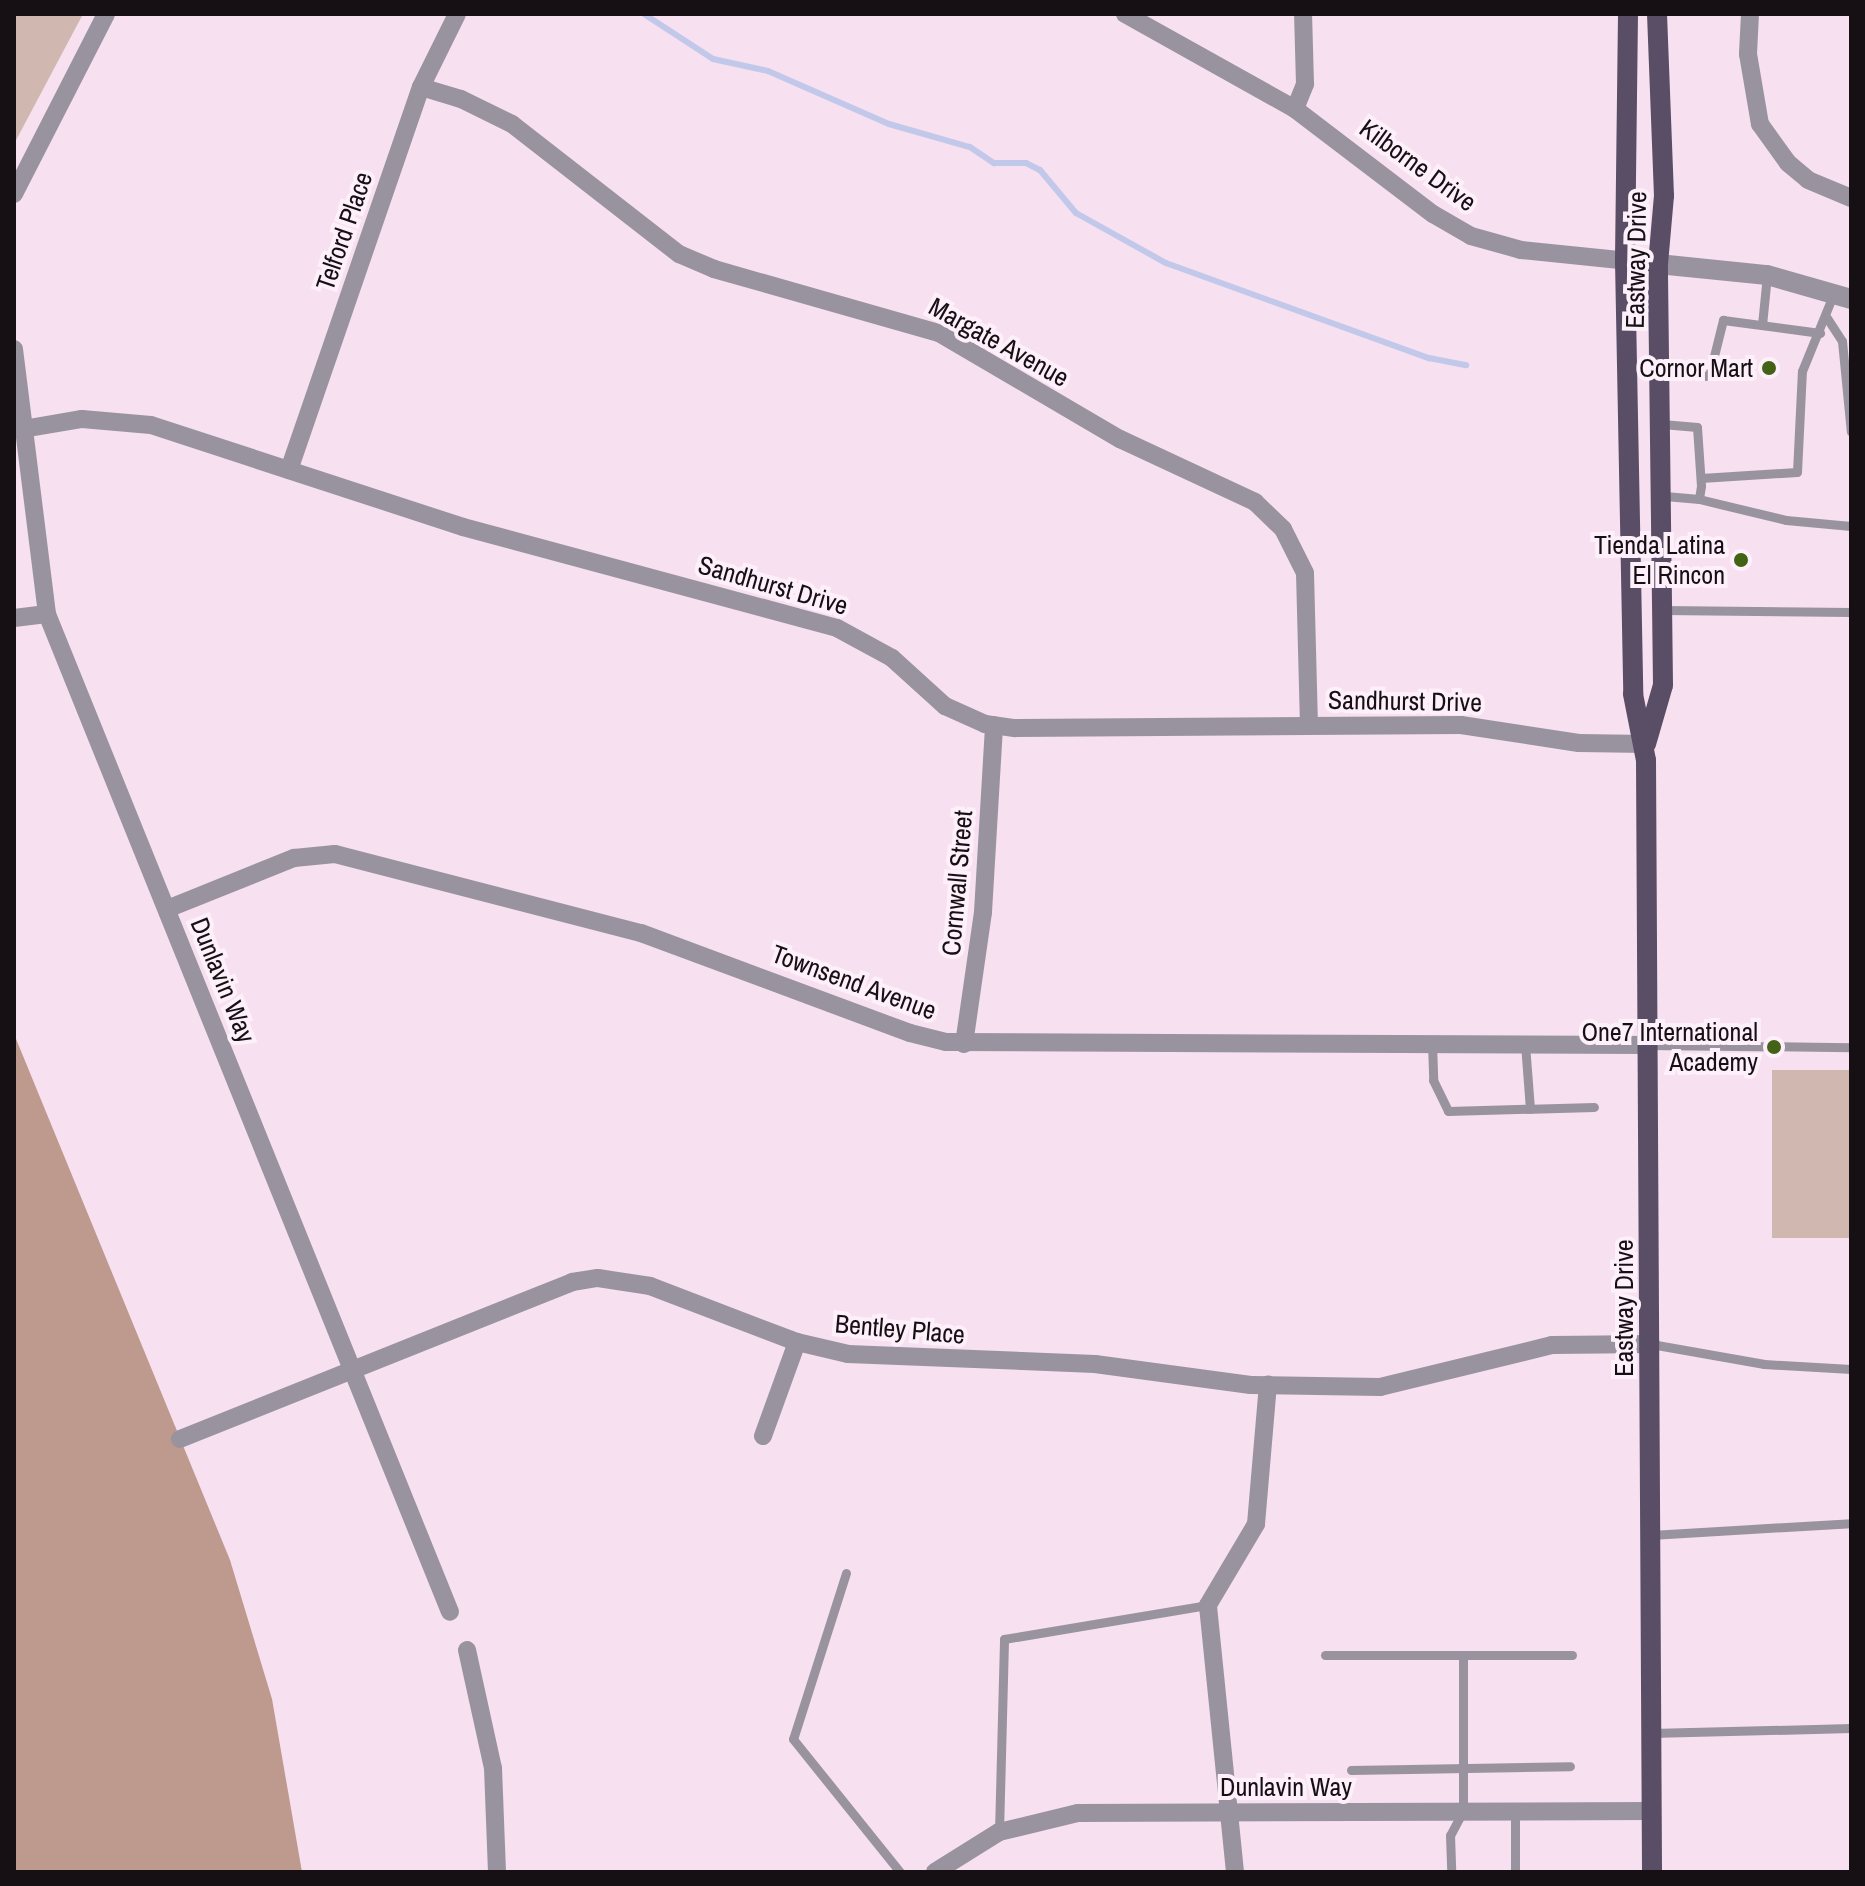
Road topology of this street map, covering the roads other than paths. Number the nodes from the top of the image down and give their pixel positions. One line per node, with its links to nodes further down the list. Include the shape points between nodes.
1 (106, 14): 10 (street)
2 (457, 14): 8 (street, Telford Place)
3 (1125, 14): 9 (street, Kilborne Drive)
4 (1303, 14): 9 (street, via 1305,84)
5 (1628, 14): 12 (main road, Eastway Drive)
6 (1657, 14): 13 (main road, Eastway Drive, via 1664,196)
7 (1750, 14): 11 (street, via 1748,54 1760,124 1788,163 1808,180)
8 (421, 87): 25 (street, Telford Place); 35 (street, Margate Avenue, via 512,124 679,254 714,269 939,333 1107,432 1255,502 1283,529 1305,573)
9 (1295, 109): 12 (street, Kilborne Drive, via 1433,214 1471,236 1521,250)
10 (14, 194)
11 (1851, 198)
12 (1625, 261): 13 (street, Kilborne Drive); 36 (main road, Eastway Drive, via 1633,694)
13 (1658, 264): 14 (street, Kilborne Drive); 21 (main road, Eastway Drive)
14 (1767, 275): 15 (street, Kilborne Drive); 17 (lane)
15 (1842, 296): 16 (lane)
16 (1827, 318): 18 (lane); 19 (lane)
17 (1762, 325): 18 (lane); 21 (lane, via 1723,320 1709,376)
18 (1820, 333): 26 (lane, via 1802,371 1797,472)
19 (1846, 341): 24 (lane)
20 (14, 349): 23 (street, Dunlavin Way)
21 (1661, 374): 22 (main road, Eastway Drive)
22 (1662, 424): 26 (lane, via 1697,427); 27 (main road, Eastway Drive)
23 (23, 429): 25 (street, Sandhurst Drive, via 117,419); 32 (street, Dunlavin Way)
24 (1851, 432)
25 (289, 470): 34 (street, Sandhurst Drive, via 463,527 837,628 892,658 945,706)
26 (1701, 478): 28 (lane)
27 (1662, 496): 28 (lane); 30 (main road, Eastway Drive)
28 (1699, 499): 29 (lane, via 1786,520)
29 (1851, 526)
30 (1662, 610): 31 (lane); 36 (main road, Eastway Drive, via 1663,685)
31 (1851, 612)
32 (47, 614): 33 (street); 37 (street, Dunlavin Way)
33 (14, 618)
34 (994, 725): 35 (street, Sandhurst Drive); 39 (street, Cornwall Street, via 983,912)
35 (1309, 726): 36 (street, Sandhurst Drive, via 1461,725 1579,743)
36 (1646, 744): 41 (main road, Eastway Drive)
37 (167, 909): 39 (street, Townsend Avenue, via 294,858 347,856 641,933 910,1033); 48 (street, Dunlavin Way)
38 (1432, 1043): 39 (street, Townsend Avenue); 40 (street, Townsend Avenue); 44 (lane, via 1433,1080 1448,1111)
39 (964, 1044)
40 (1525, 1044): 41 (street, Townsend Avenue); 44 (lane)
41 (1647, 1045): 42 (lane); 46 (main road, Eastway Drive)
42 (1851, 1047)
43 (1594, 1107): 44 (lane)
44 (1530, 1109)
45 (797, 1342): 48 (street, Bentley Place, via 650,1286 598,1278 572,1282); 49 (street, Bentley Place, via 879,1358 1095,1364); 50 (street)
46 (1651, 1344): 47 (lane, via 1764,1364); 49 (street, Bentley Place, via 1552,1345 1380,1387); 53 (main road, Eastway Drive)
47 (1851, 1369)
48 (352, 1370): 51 (street, Bentley Place); 56 (street, Dunlavin Way)
49 (1268, 1385): 55 (street, via 1256,1524)
50 (763, 1436)
51 (180, 1439)
52 (1851, 1523): 53 (lane)
53 (1651, 1535): 62 (main road, Eastway Drive)
54 (846, 1573): 72 (lane, via 793,1739)
55 (1208, 1605): 69 (street); 70 (lane, via 1004,1639)
56 (450, 1612)
57 (467, 1650): 71 (street, via 493,1768)
58 (1325, 1655): 59 (lane)
59 (1463, 1655): 60 (lane); 64 (lane)
60 (1572, 1655)
61 (1851, 1728): 62 (lane)
62 (1651, 1733): 67 (main road, Eastway Drive)
63 (1570, 1766): 64 (lane)
64 (1463, 1768): 65 (lane); 66 (lane)
65 (1351, 1770)
66 (1463, 1811): 68 (street, Dunlavin Way); 69 (street, Dunlavin Way); 75 (lane, via 1450,1835)
67 (1652, 1811): 68 (street, Dunlavin Way); 77 (main road, Eastway Drive)
68 (1515, 1812): 76 (lane)
69 (1232, 1813): 70 (street, Dunlavin Way, via 1078,1813); 74 (street)
70 (999, 1832): 73 (street, Dunlavin Way)
71 (497, 1872)
72 (900, 1872)
73 (935, 1872)
74 (1235, 1872)
75 (1451, 1872)
76 (1515, 1872)
77 (1652, 1872)

